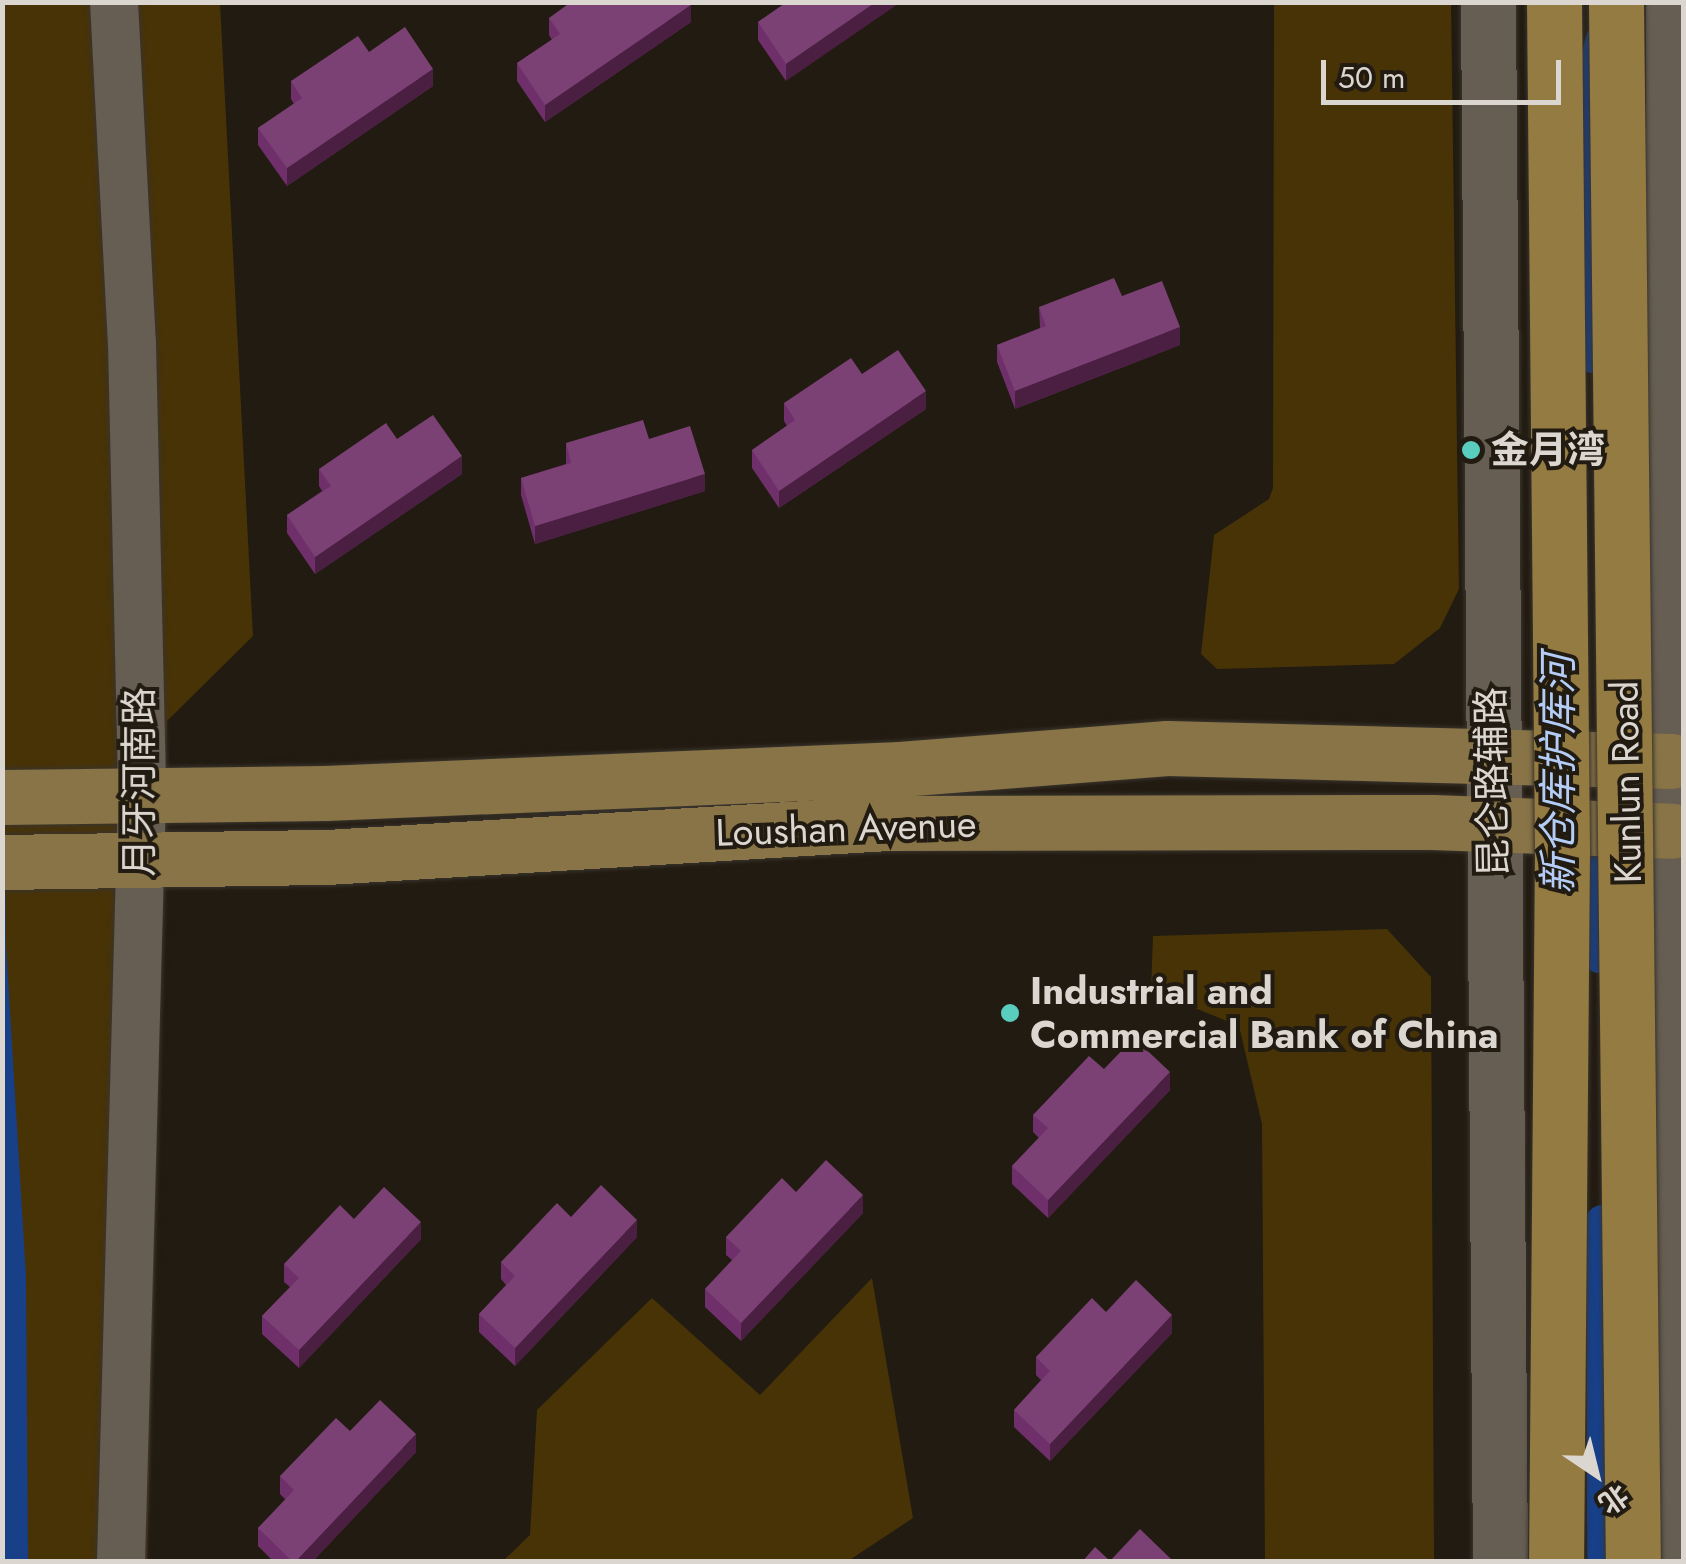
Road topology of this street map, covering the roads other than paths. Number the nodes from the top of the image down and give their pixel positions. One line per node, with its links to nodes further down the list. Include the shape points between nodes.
1 (114, 2): 8 (street, 月牙河南路, via 132,343)
2 (1488, 2): 6 (main road, 昆仑路辅路)
3 (1554, 2): 16 (highway, Kunlun Road, bridge, via 1562,851)
4 (1616, 2): 17 (highway, Kunlun Road, bridge)
5 (1673, 27): 7 (main road)
6 (1513, 756): 7 (main road, Loushan Avenue, bridge); 8 (main road, Loushan Avenue, via 1167,748 880,770); 10 (main road, 昆仑路辅路)
7 (1672, 761): 11 (main road)
8 (142, 796): 9 (main road, Loushan Avenue); 12 (street, 月牙河南路)
9 (18, 797)
10 (1514, 826): 11 (main road, Loushan Avenue, bridge); 12 (main road, Loushan Avenue, via 888,823 327,857); 15 (main road, 昆仑路辅路)
11 (1672, 831): 18 (main road)
12 (141, 860): 13 (main road, Loushan Avenue); 14 (street, 月牙河南路)
13 (12, 862)
14 (120, 1562)
15 (1500, 1562)
16 (1556, 1562)
17 (1632, 1562)
18 (1674, 1562)

